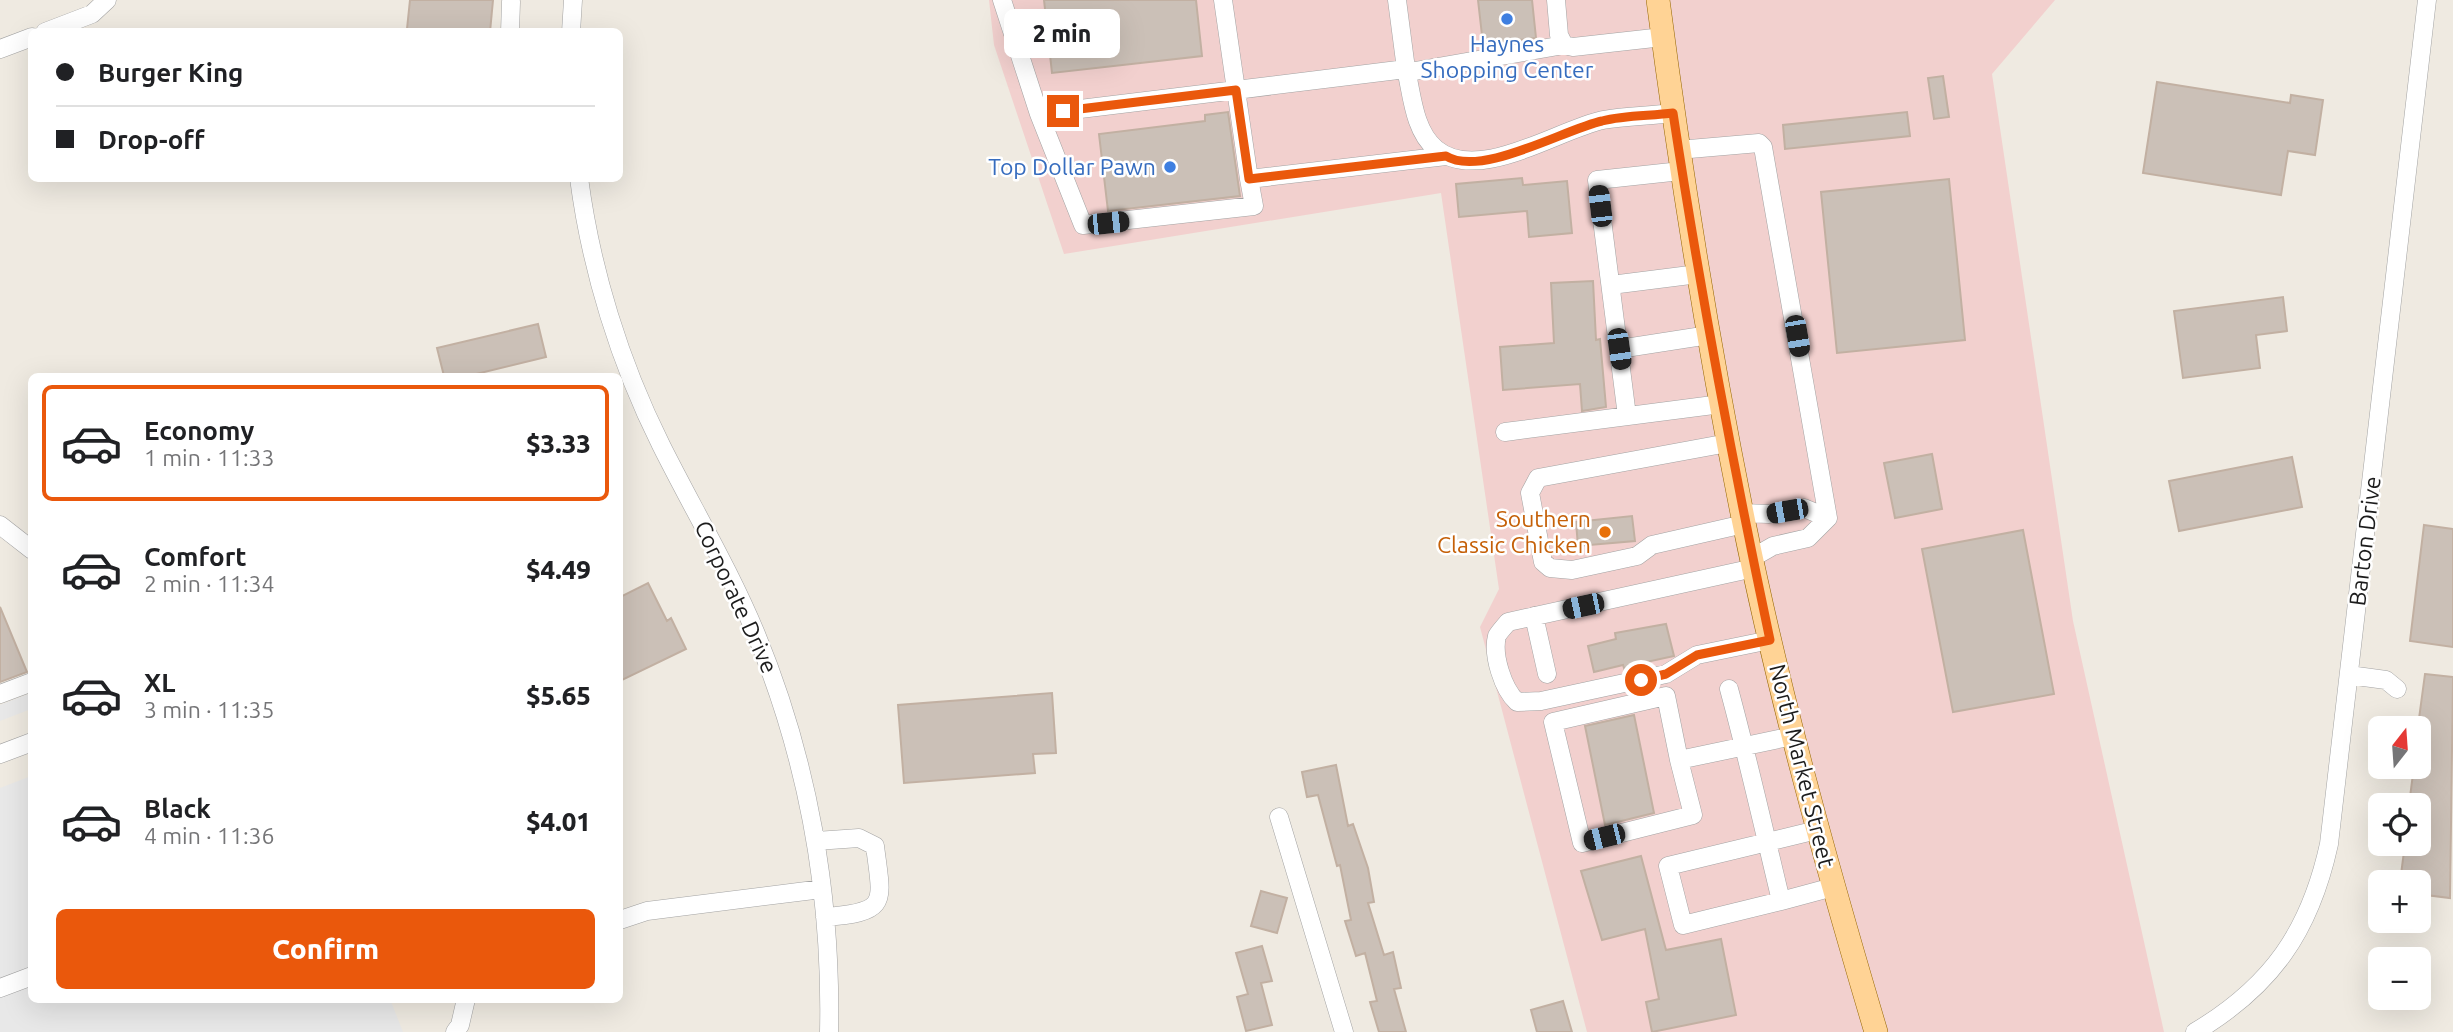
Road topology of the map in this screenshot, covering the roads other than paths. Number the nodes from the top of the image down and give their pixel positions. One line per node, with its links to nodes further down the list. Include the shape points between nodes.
1 (107, 0): 10 (street, via 92,14)
2 (573, 0): 12 (street)
3 (1002, 0): 20 (street)
4 (1223, 0): 18 (street)
5 (1397, 0): 17 (street)
6 (1556, 0): 15 (street)
7 (1658, 0): 13 (main road, North Market Street)
8 (2427, 0): 41 (street, Barton Drive)
9 (511, 2): 11 (street)
10 (55, 28)
11 (510, 28)
12 (571, 28)
13 (1663, 37): 15 (street); 19 (main road, North Market Street)
14 (28, 38): 16 (street)
15 (1564, 45): 17 (street)
16 (0, 49)
17 (1406, 69): 18 (street); 21 (street, via 1423,133)
18 (1236, 90): 20 (street); 23 (street)
19 (1673, 113): 21 (street, via 1603,120 1485,160); 22 (main road, North Market Street)
20 (1039, 114): 23 (street, via 1083,225 1254,206)
21 (1446, 156): 23 (street)
22 (1680, 160): 25 (main road, North Market Street); 26 (street, via 1597,180); 34 (street, via 1759,143 1763,147)
23 (1249, 179)
24 (580, 182): 53 (street, Corporate Drive, via 589,236 620,345 652,426 726,567 774,678)
25 (1698, 274): 26 (street); 27 (main road, North Market Street)
26 (1611, 285): 28 (street)
27 (1709, 334): 28 (street); 29 (main road, North Market Street)
28 (1619, 349): 30 (street)
29 (1721, 404): 30 (street); 32 (main road, North Market Street)
30 (1627, 416): 31 (street)
31 (1505, 432)
32 (1728, 443): 33 (main road, North Market Street); 33 (street, via 1538,478 1530,493 1543,562 1550,568 1572,570 1637,556 1651,545)
33 (1743, 518): 34 (street, via 1804,508); 37 (main road, North Market Street)
34 (1828, 518): 37 (street, via 1808,538 1773,546)
35 (0, 525): 36 (street)
36 (28, 547)
37 (1753, 563): 38 (street); 39 (main road, North Market Street)
38 (1534, 617): 39 (street, via 1508,622 1497,635 1497,656 1509,694 1517,702 1666,674 1697,655); 40 (street)
39 (1770, 640): 46 (main road, North Market Street)
40 (1547, 674)
41 (2349, 675): 44 (street, via 2386,680); 69 (street, Barton Drive, via 2329,844 2306,918 2287,951 2253,990)
42 (28, 684): 45 (street)
43 (1730, 689): 48 (street)
44 (2397, 689)
45 (0, 694)
46 (1793, 736): 48 (street); 52 (main road, North Market Street)
47 (28, 744): 49 (street)
48 (1744, 746): 50 (street); 54 (street)
49 (0, 754)
50 (1679, 760): 50 (street, via 1693,816 1582,843 1553,722 1666,696)
51 (1279, 817): 67 (street)
52 (1817, 830): 54 (street); 55 (main road, North Market Street)
53 (816, 841): 56 (street, Corporate Drive); 60 (street, via 859,838 875,846 881,896 866,913)
54 (1767, 842): 57 (street); 57 (street, via 1668,866 1683,925)
55 (1833, 887): 57 (street); 68 (main road, North Market Street)
56 (822, 889): 59 (street); 60 (street, Corporate Drive)
57 (1781, 901)
58 (623, 907): 59 (street)
59 (647, 911): 61 (street)
60 (825, 917): 66 (street, Corporate Drive)
61 (623, 919)
62 (28, 978): 63 (street)
63 (0, 988)
64 (465, 1003): 65 (street)
65 (455, 1032)
66 (830, 1032)
67 (1344, 1032)
68 (1875, 1032)
69 (2195, 1032)

